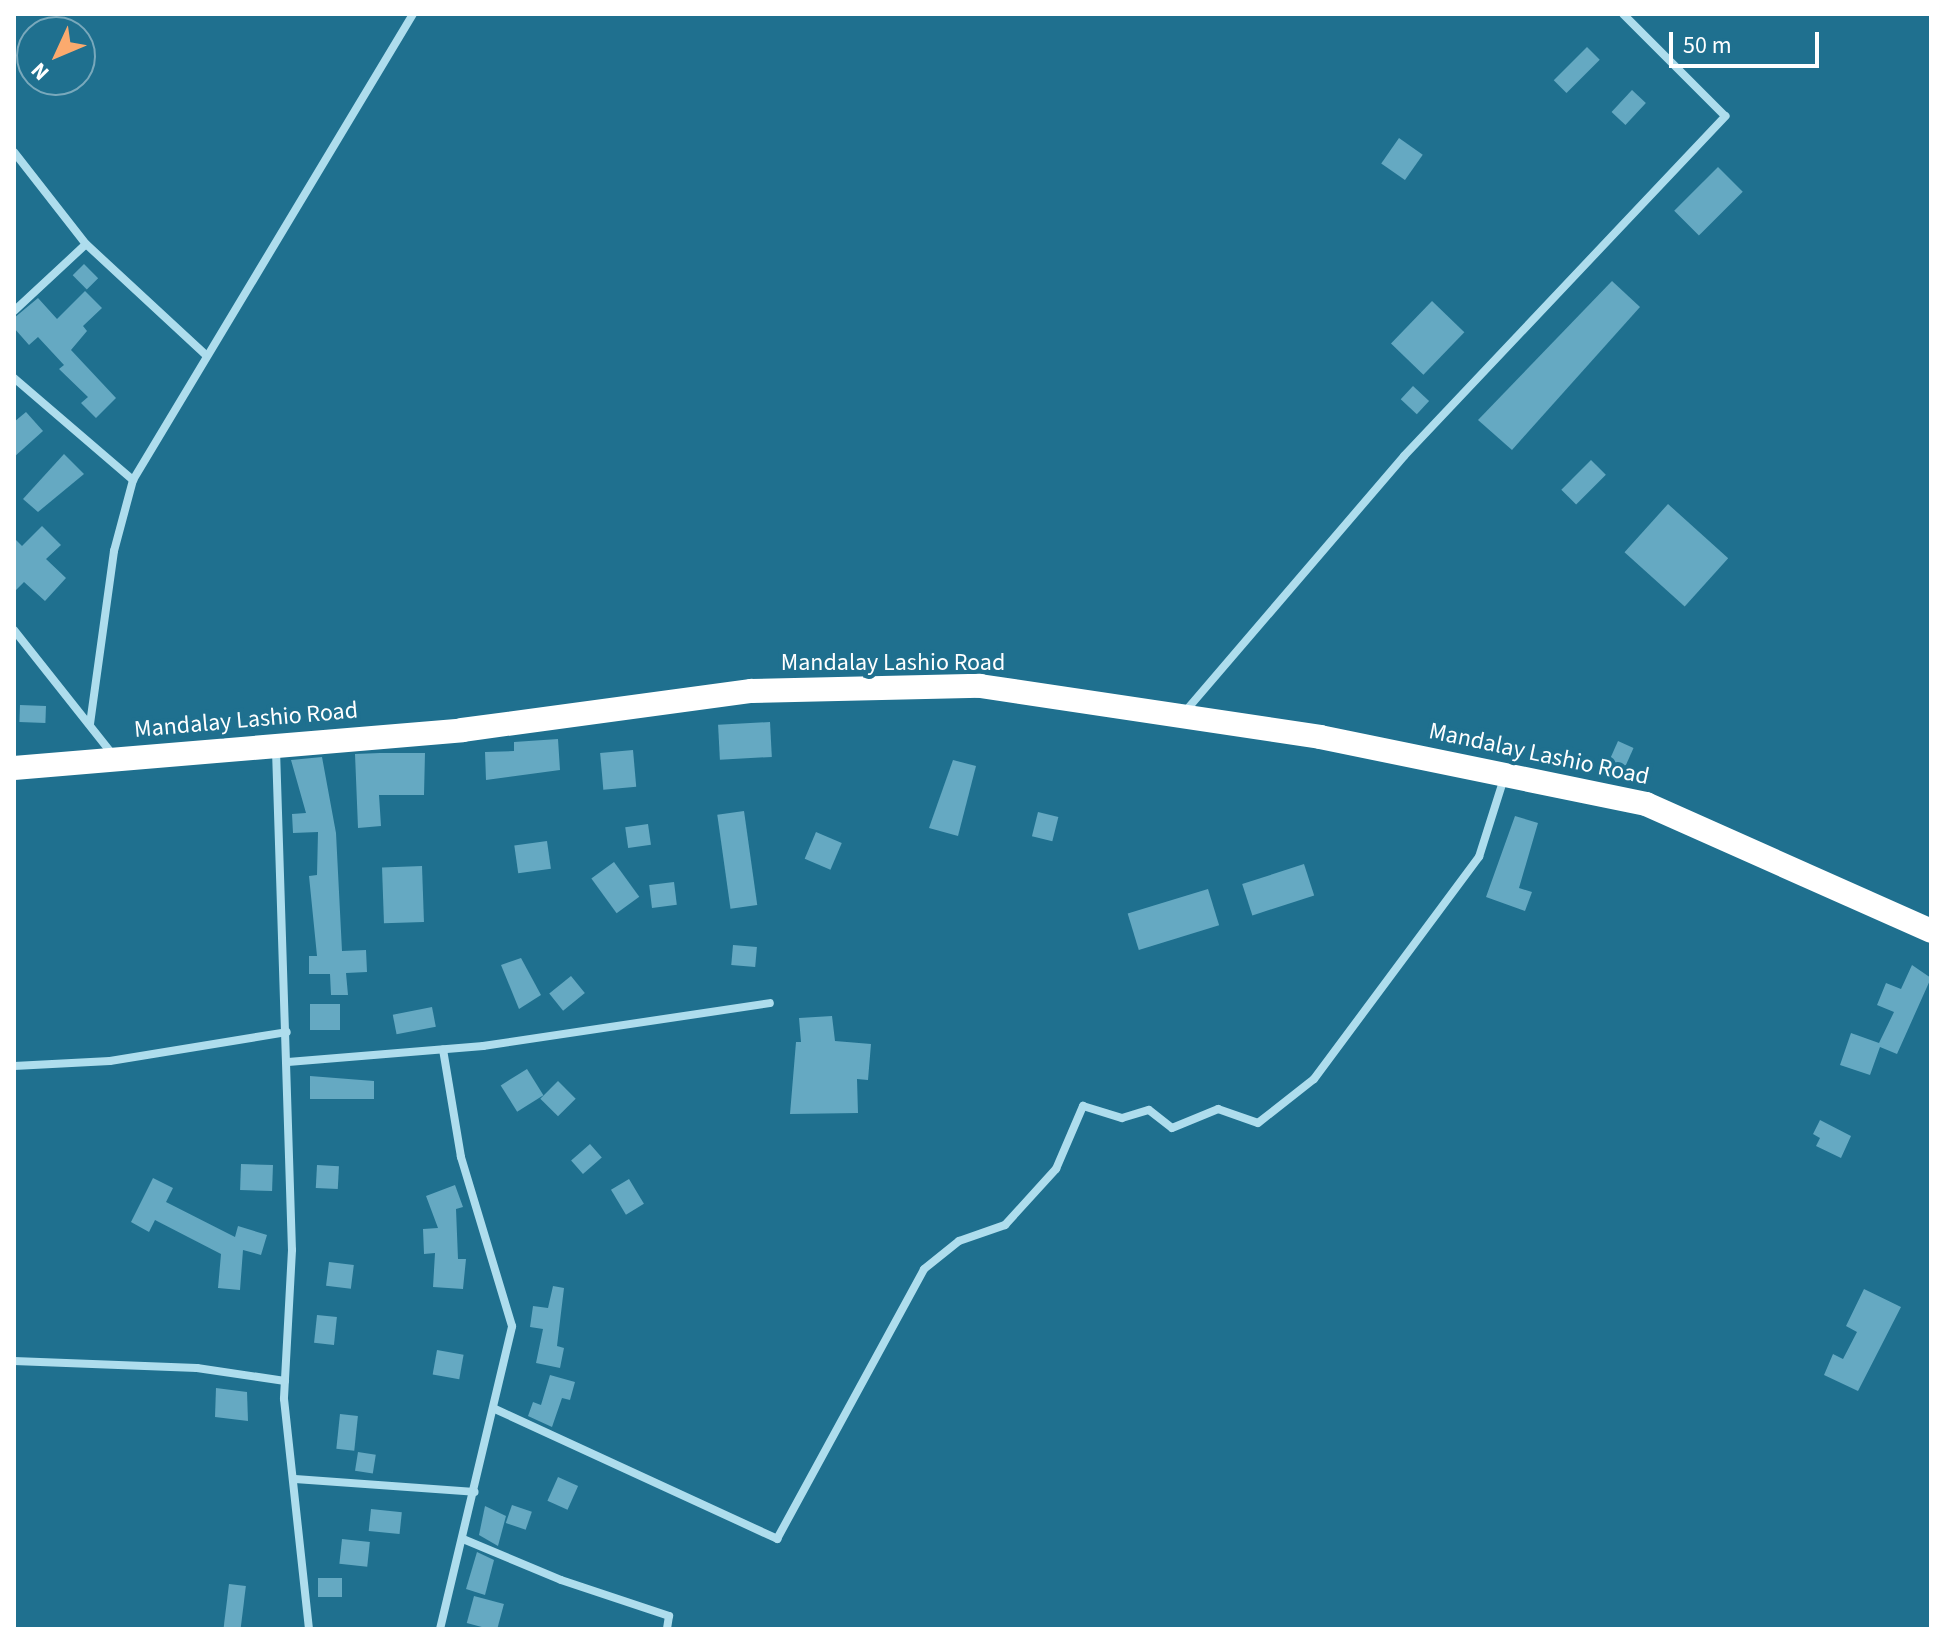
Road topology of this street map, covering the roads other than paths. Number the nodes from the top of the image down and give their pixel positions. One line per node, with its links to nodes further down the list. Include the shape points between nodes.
1 (413, 14): 6 (street)
2 (1623, 14): 10 (street, via 1725,116 1404,456)
3 (14, 152): 4 (street)
4 (86, 244): 5 (street); 6 (street)
5 (14, 311)
6 (206, 355): 8 (street)
7 (14, 378): 8 (street)
8 (133, 480): 11 (street, via 114,551)
9 (14, 630): 11 (street)
10 (1182, 715): 12 (highway, Mandalay Lashio Road, via 980,686 751,691 462,730); 15 (highway, Mandalay Lashio Road)
11 (90, 724): 13 (street)
12 (276, 746): 13 (highway, Mandalay Lashio Road); 18 (street)
13 (117, 759): 14 (highway, Mandalay Lashio Road)
14 (14, 768)
15 (1505, 773): 16 (highway, Mandalay Lashio Road, via 1646,804); 24 (street, via 1479,857 1314,1079 1258,1123 1218,1109 1172,1128 1149,1110 1122,1118 1083,1106 1056,1169 1005,1225 959,1241 924,1269 777,1539)
16 (1931, 931)
17 (770, 1003): 19 (street)
18 (287, 1032): 20 (street); 21 (street, via 110,1061)
19 (443, 1049): 20 (street); 24 (street, via 461,1157 512,1326)
20 (288, 1062): 23 (street, via 292,1250)
21 (14, 1066)
22 (14, 1361): 23 (street, via 197,1368)
23 (285, 1381): 25 (street)
24 (495, 1409): 26 (street)
25 (295, 1479): 26 (street); 28 (street)
26 (475, 1492): 27 (street)
27 (463, 1539): 29 (street); 30 (street, via 561,1580 669,1616)
28 (309, 1629)
29 (440, 1629)
30 (667, 1629)

